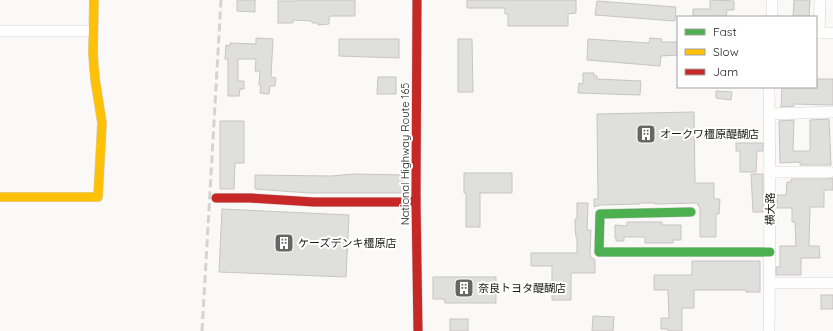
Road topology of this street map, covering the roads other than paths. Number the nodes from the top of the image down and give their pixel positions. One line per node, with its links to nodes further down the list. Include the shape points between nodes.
1 (94, 0): 6 (main road)
2 (417, 0): 17 (main road, National Highway Route 165)
3 (772, 0): 5 (street)
4 (820, 0): 8 (street)
5 (772, 16)
6 (93, 31): 7 (street); 15 (main road, via 95,79 102,123 98,197)
7 (0, 32)
8 (818, 33): 9 (street)
9 (833, 33)
10 (770, 88): 12 (street, 横大路)
11 (833, 112): 12 (street)
12 (770, 114): 13 (street, 横大路)
13 (770, 172): 14 (street); 19 (street, 横大路)
14 (829, 172)
15 (0, 197)
16 (216, 198): 17 (main road, via 314,202)
17 (416, 200): 22 (main road, National Highway Route 165)
18 (691, 212): 19 (main road, via 600,214 599,252)
19 (770, 252): 20 (street, 横大路)
20 (769, 283): 21 (street); 23 (street, 横大路)
21 (833, 283)
22 (418, 331)
23 (769, 331)

